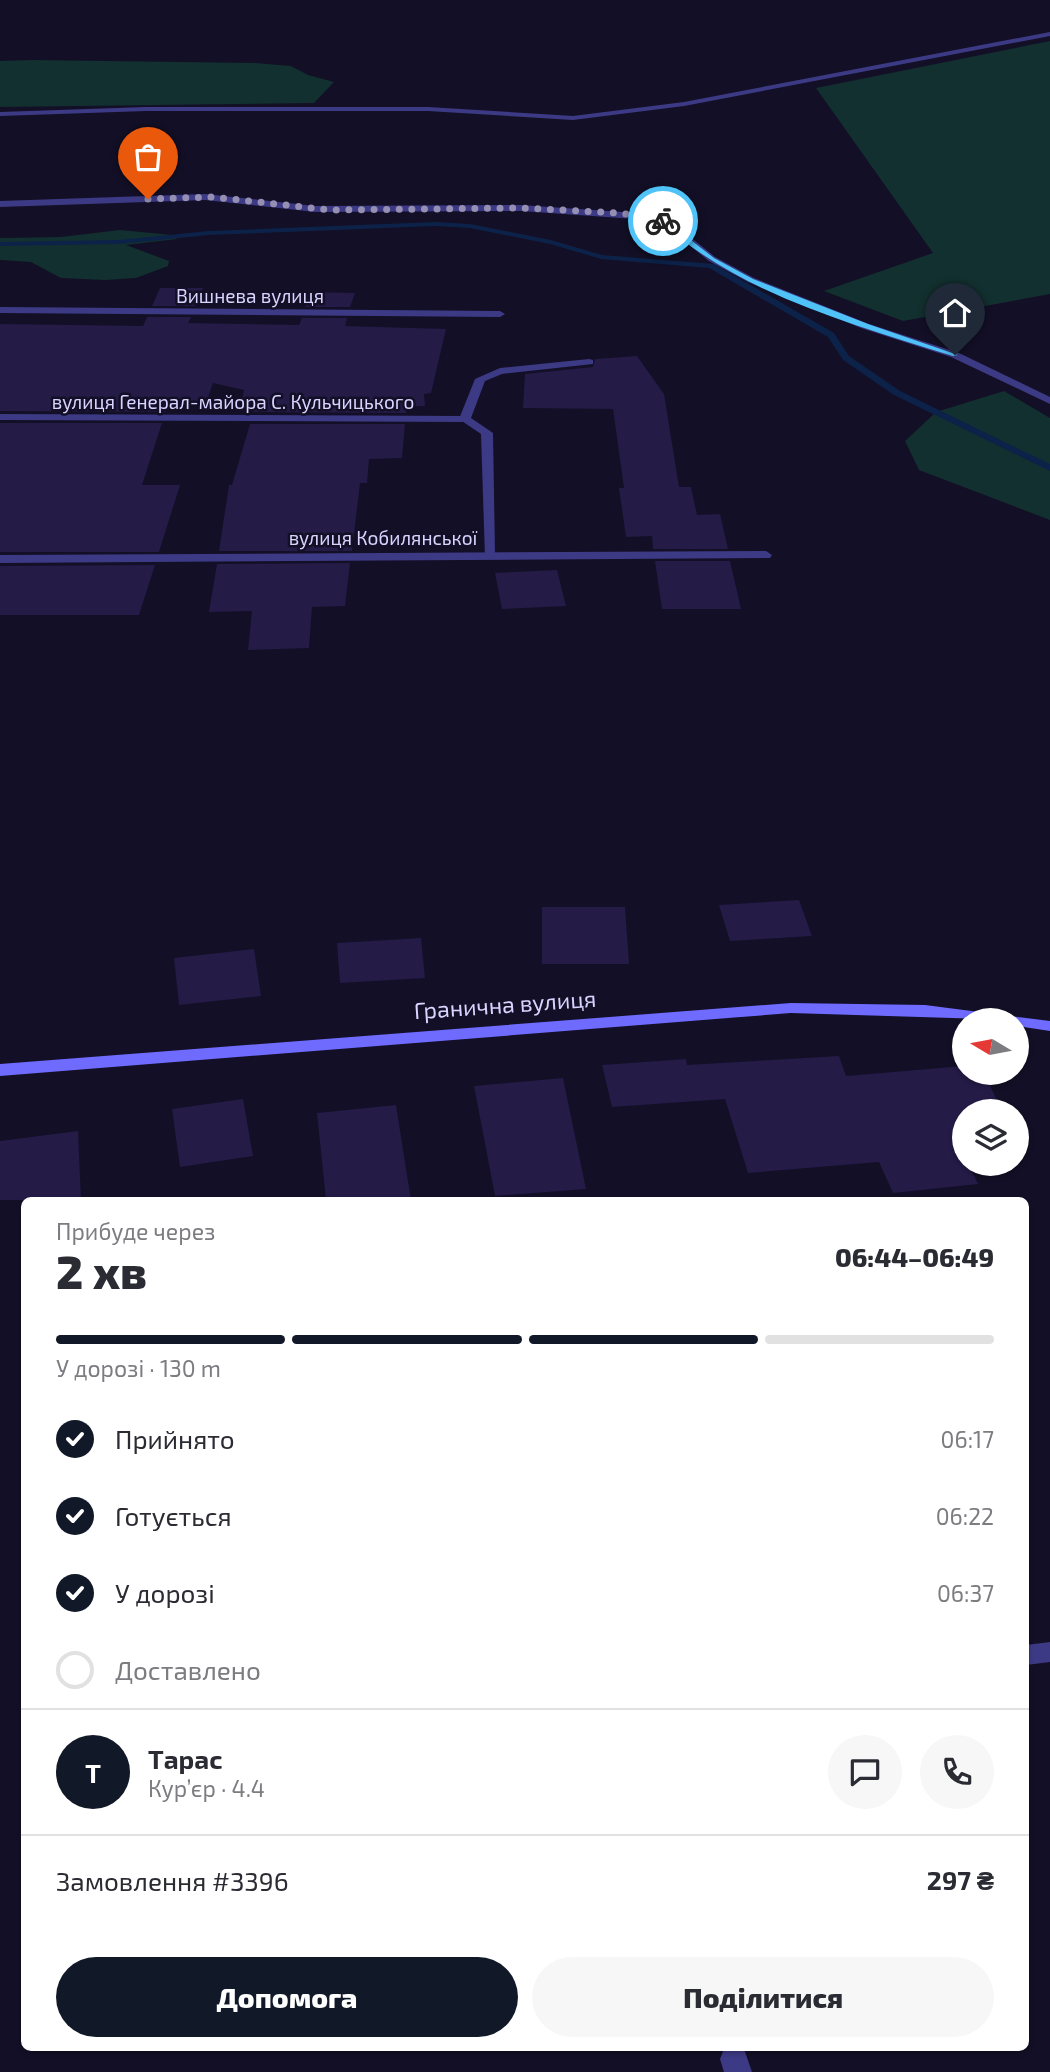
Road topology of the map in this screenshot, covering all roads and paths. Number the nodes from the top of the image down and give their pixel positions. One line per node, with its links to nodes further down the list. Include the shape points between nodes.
1 (1050, 34): 2 (street, via 684,104 573,118 428,109)
2 (0, 114)
3 (0, 204): 7 (street, via 205,197 323,209 506,207 644,216 670,225 712,259 762,285 955,355)
4 (0, 310): 5 (street, Вишнева вулиця)
5 (500, 314)
6 (589, 362): 9 (street, via 500,370 480,379)
7 (1050, 401)
8 (0, 417): 9 (street, вулиця Генерал-майора С. Кульчицького)
9 (465, 419): 10 (street, via 487,433)
10 (489, 555): 11 (street, вулиця Кобилянської); 12 (street, вулиця Кобилянської)
11 (766, 555)
12 (0, 559)
13 (952, 1015): 16 (street, Гранична вулиця, via 873,1008 791,1008)
14 (1029, 1023): 15 (street, Гранична вулиця)
15 (1050, 1026)
16 (0, 1070)
17 (1050, 1652): 18 (street)
18 (1029, 1655)

